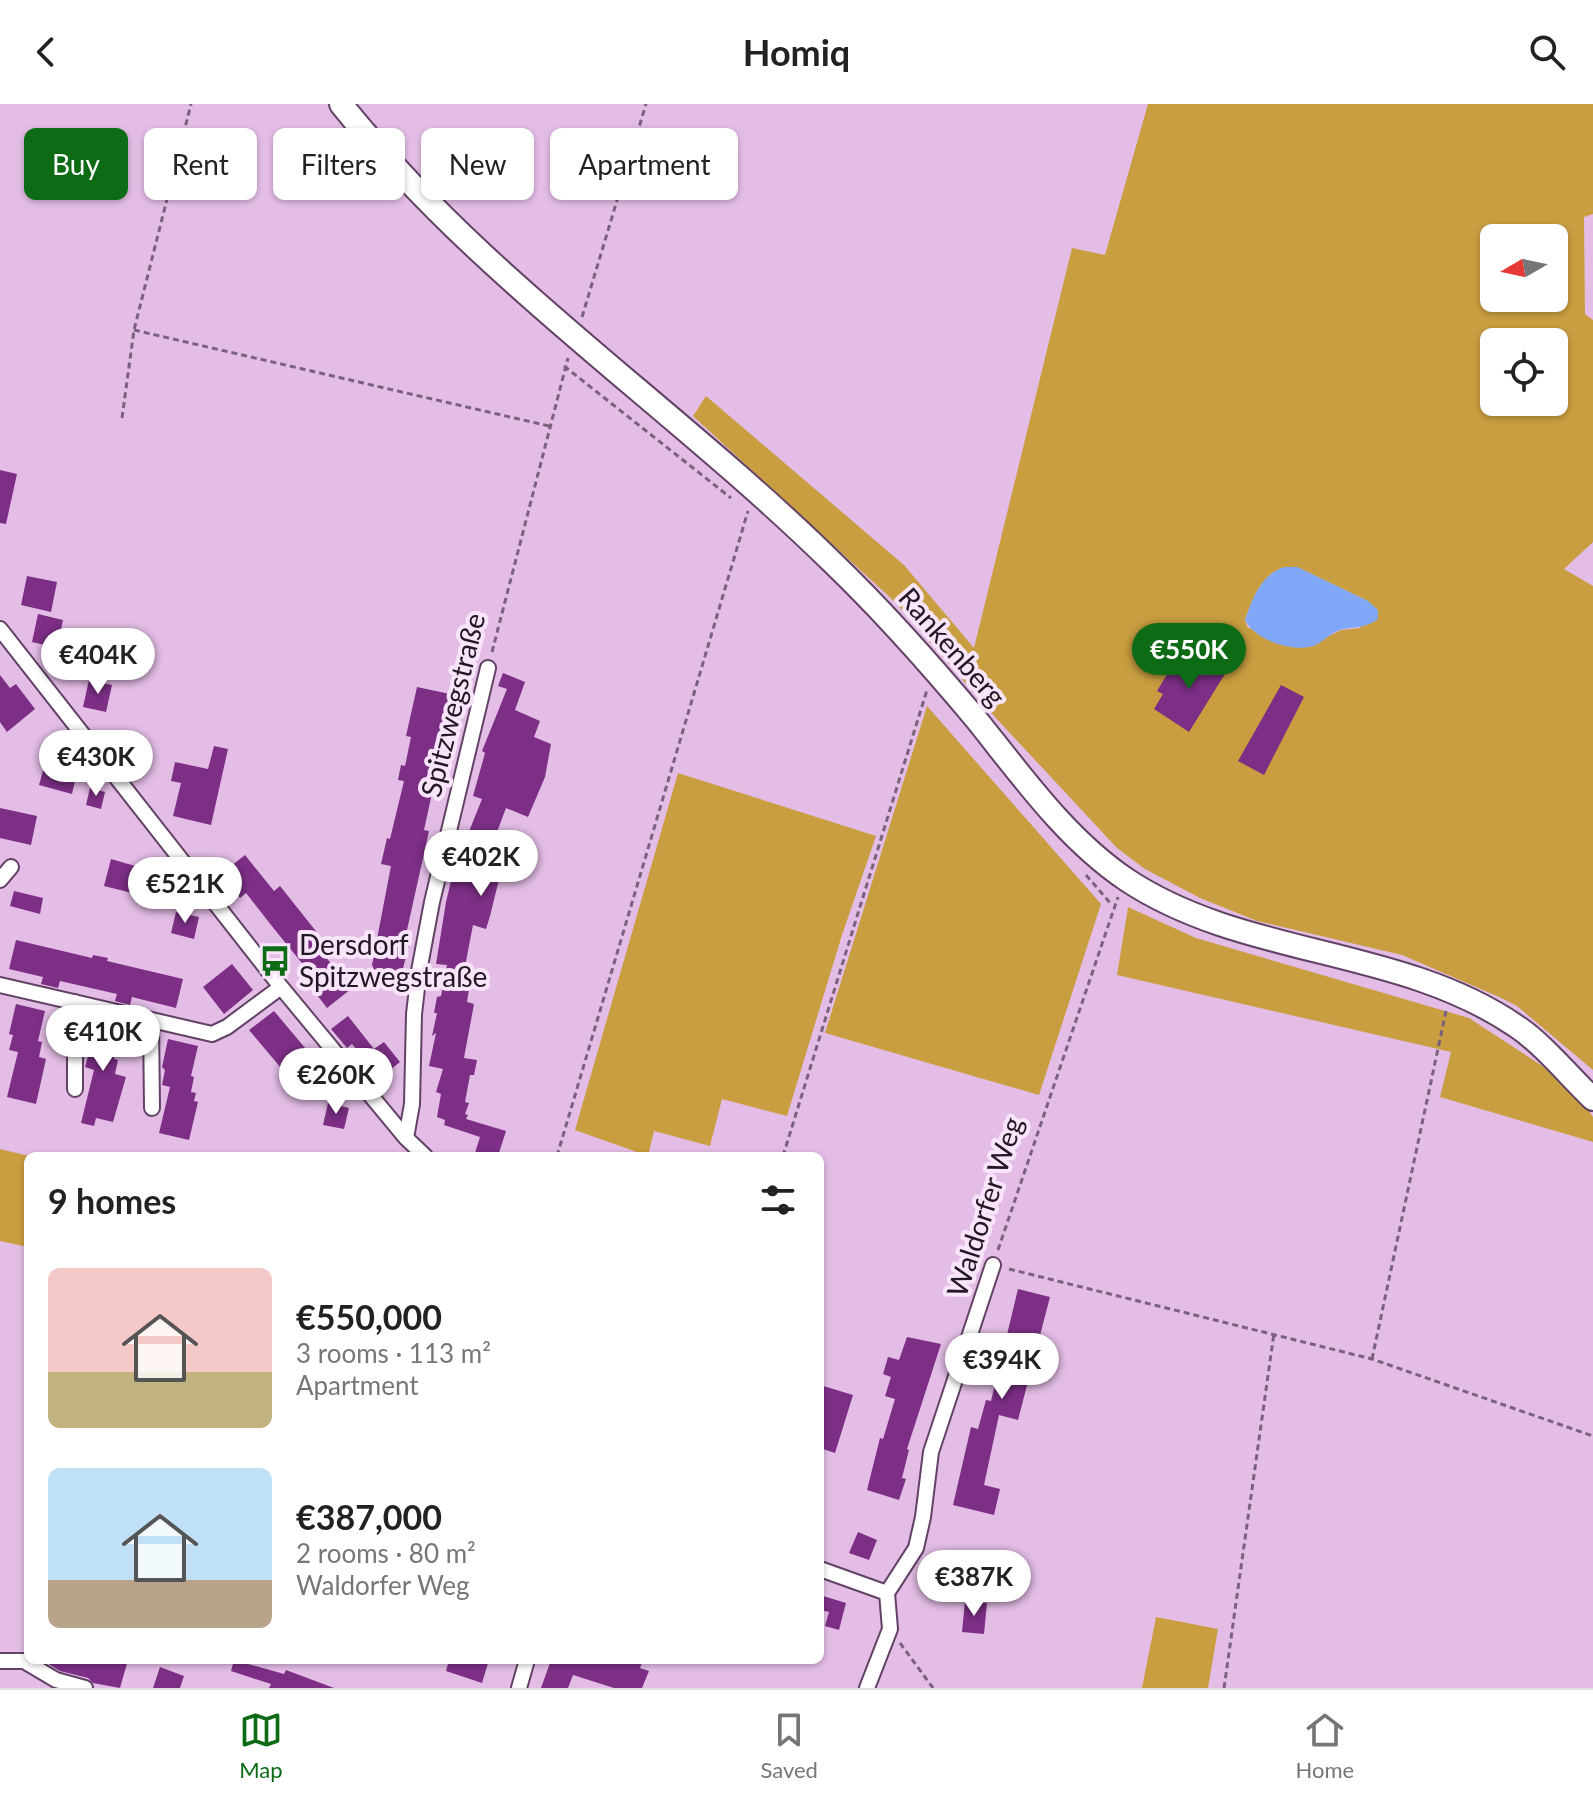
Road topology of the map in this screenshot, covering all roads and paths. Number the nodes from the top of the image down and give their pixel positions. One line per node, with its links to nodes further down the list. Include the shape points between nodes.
1 (191, 104): 4 (path)
2 (341, 104): 5 (main road, Rankenberg, via 489,263)
3 (646, 104): 5 (path, Spitzwegstraße)
4 (134, 330): 7 (path); 8 (path)
5 (576, 337): 6 (path, Spitzwegstraße); 15 (main road, Rankenberg, via 830,559 920,651 1050,810)
6 (564, 366): 8 (path, Spitzwegstraße); 9 (path)
7 (122, 418)
8 (549, 426): 12 (path, Spitzwegstraße)
9 (736, 501)
10 (748, 511): 27 (path)
11 (0, 629): 18 (street)
12 (488, 668): 25 (street, Spitzwegstraße, via 419,971)
13 (927, 690): 28 (path)
14 (11, 867): 16 (street)
15 (1126, 879): 19 (main road, Rankenberg, via 1204,919 1414,977); 29 (path, Waldorfer Weg)
16 (0, 880)
17 (0, 985): 20 (street)
18 (281, 987): 21 (street, via 212,1034); 25 (street)
19 (1450, 992): 23 (main road, Rankenberg, via 1518,1027); 31 (path)
20 (75, 1002): 21 (street); 22 (street)
21 (151, 1020): 24 (street)
22 (75, 1089)
23 (1593, 1099)
24 (152, 1108)
25 (406, 1138): 26 (street)
26 (420, 1152)
27 (558, 1152)
28 (784, 1152)
29 (993, 1265): 30 (path); 34 (street, Waldorfer Weg, via 931,1452 916,1548)
30 (1274, 1333): 31 (path); 44 (path)
31 (1372, 1359): 32 (path)
32 (1593, 1436)
33 (824, 1570): 34 (street)
34 (887, 1593): 35 (street)
35 (890, 1629): 42 (street); 43 (path)
36 (24, 1659): 37 (street)
37 (0, 1661)
38 (33, 1664): 40 (street, via 56,1680)
39 (526, 1664): 41 (street)
40 (85, 1688)
41 (519, 1688)
42 (867, 1688)
43 (933, 1688)
44 (1224, 1688)

